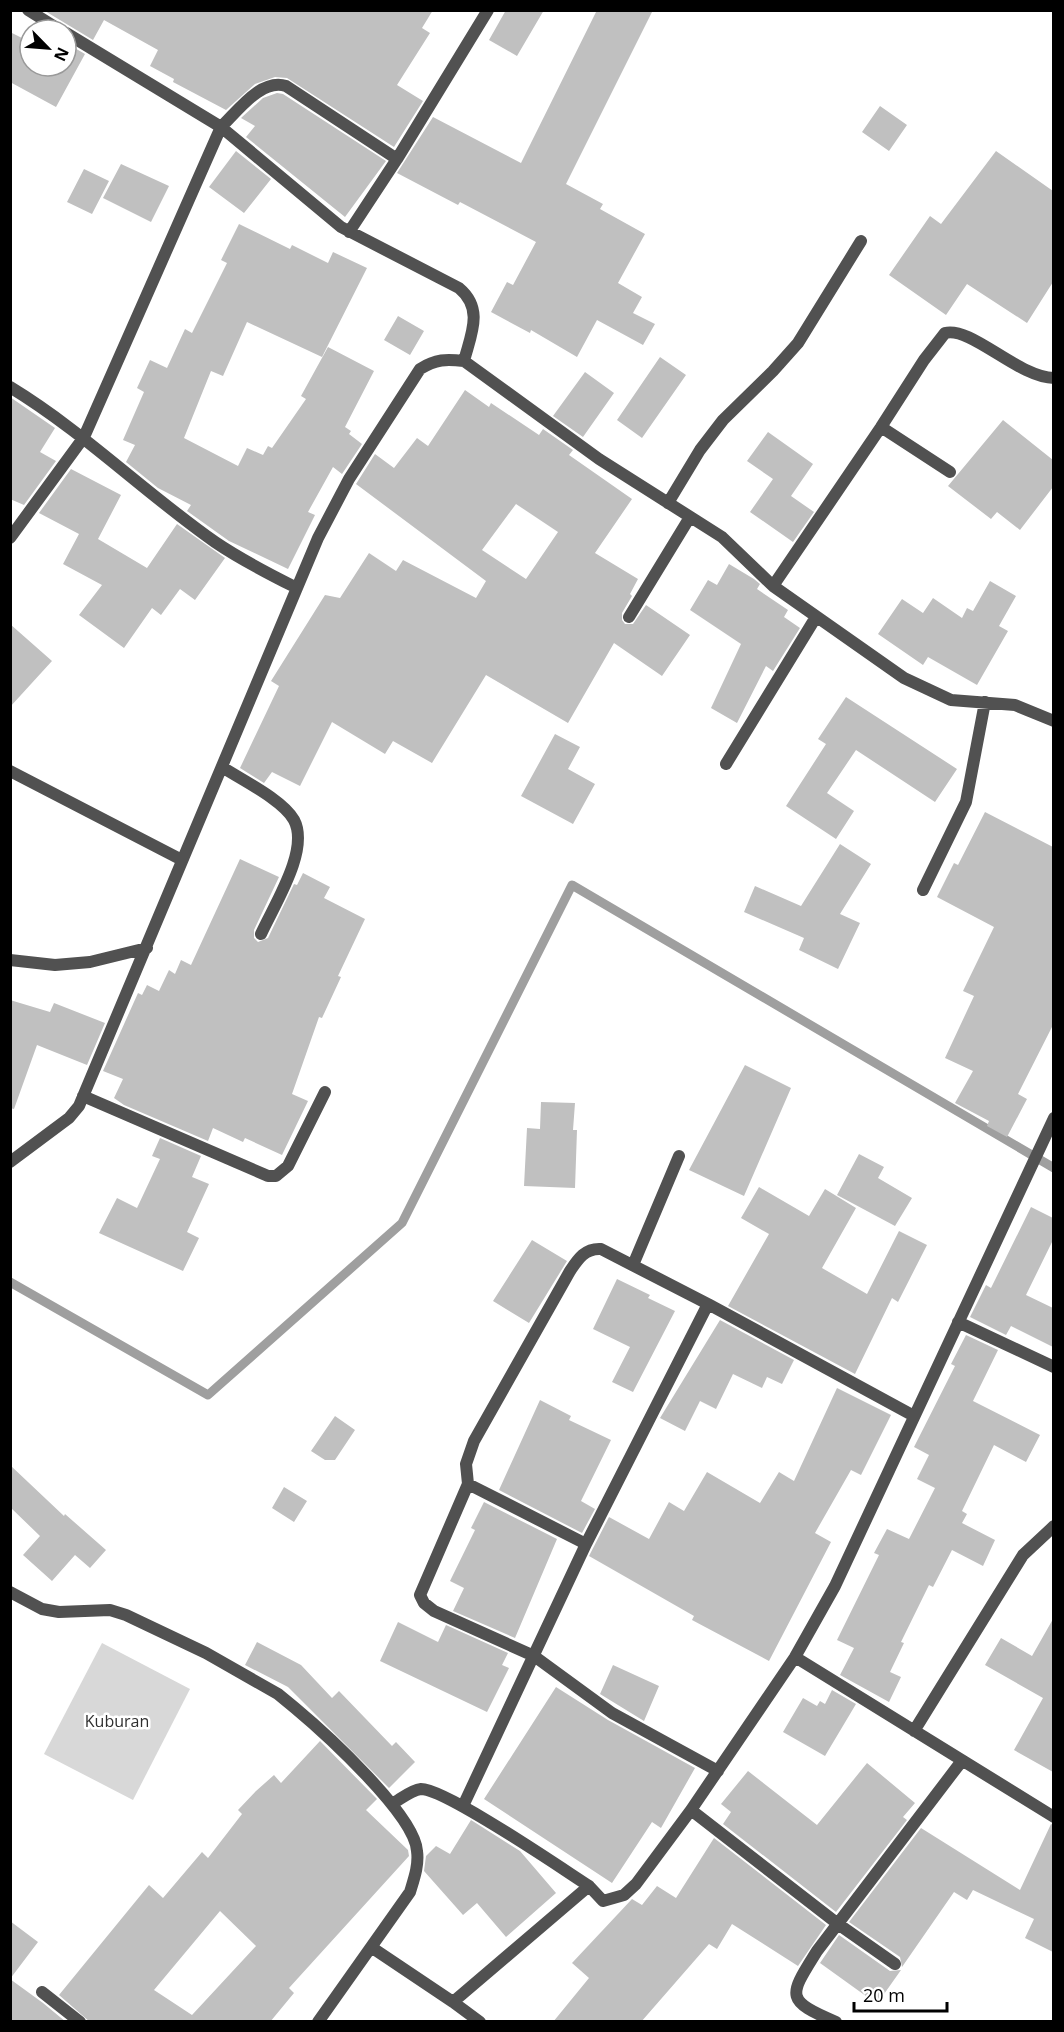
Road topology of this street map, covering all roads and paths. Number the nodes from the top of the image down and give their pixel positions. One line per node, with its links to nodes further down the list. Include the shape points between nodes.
1 (28, 10): 3 (street)
2 (488, 10): 6 (street)
3 (41, 18)
4 (78, 40): 5 (street)
5 (221, 127): 6 (street, via 262,88 278,83 301,94); 7 (street); 13 (street)
6 (397, 159): 7 (street)
7 (349, 232): 9 (street, via 469,296 475,318)
8 (861, 241): 15 (street, via 798,343 723,420)
9 (464, 361): 15 (street, via 599,459); 19 (street, via 443,359 420,369 349,479)
10 (1053, 378): 12 (street, via 1032,374 971,339 945,333)
11 (10, 387): 13 (street)
12 (881, 427): 14 (street); 18 (street)
13 (84, 437): 17 (street); 19 (street, via 214,541)
14 (950, 472)
15 (668, 503): 16 (street)
16 (690, 517): 18 (street, via 722,537); 20 (street)
17 (10, 538)
18 (773, 586): 21 (street)
19 (295, 587): 25 (street)
20 (629, 617)
21 (816, 617): 22 (street, via 904,678 951,700); 24 (street)
22 (985, 702): 23 (street, via 1016,705); 28 (street, via 966,802)
23 (1053, 721)
24 (726, 764)
25 (222, 767): 27 (street); 29 (street, via 278,803 293,818 298,831 296,858)
26 (10, 771): 27 (street)
27 (182, 860): 30 (street)
28 (923, 890)
29 (261, 934)
30 (147, 948): 31 (street, via 90,962 55,965); 33 (street)
31 (10, 960)
32 (325, 1092): 33 (street, via 288,1166 276,1176 268,1176)
33 (83, 1096): 36 (street, via 69,1118)
34 (1053, 1118): 39 (street)
35 (679, 1156): 37 (street)
36 (10, 1162)
37 (633, 1265): 38 (street); 42 (street, via 601,1249 586,1252 578,1260 474,1441 466,1464)
38 (708, 1304): 41 (street); 44 (street)
39 (958, 1322): 40 (street); 41 (street)
40 (1053, 1367)
41 (914, 1416): 47 (street, via 835,1586)
42 (468, 1484): 44 (street); 46 (street, via 421,1600 434,1611)
43 (1053, 1526): 48 (street, via 1023,1555)
44 (586, 1544): 46 (street)
45 (10, 1592): 51 (street, via 23,1601 51,1610 110,1610 206,1653 296,1708)
46 (534, 1656): 50 (street, via 612,1713); 52 (street)
47 (795, 1657): 48 (street); 50 (street)
48 (914, 1731): 49 (street)
49 (961, 1762): 54 (street); 56 (street)
50 (718, 1771): 53 (street)
51 (392, 1804): 52 (street, via 422,1789); 57 (street, via 412,1833 417,1850 416,1873 410,1892)
52 (463, 1806): 55 (street)
53 (691, 1810): 55 (street, via 624,1895 603,1901); 56 (street)
54 (1053, 1817)
55 (589, 1886): 60 (street)
56 (838, 1924): 58 (street); 64 (street, via 797,1983 796,1992 803,2008)
57 (371, 1947): 60 (street); 62 (street)
58 (895, 1964)
59 (42, 1992): 61 (street)
60 (453, 2002): 63 (street)
61 (81, 2022)
62 (318, 2022)
63 (480, 2022)
64 (836, 2022)

